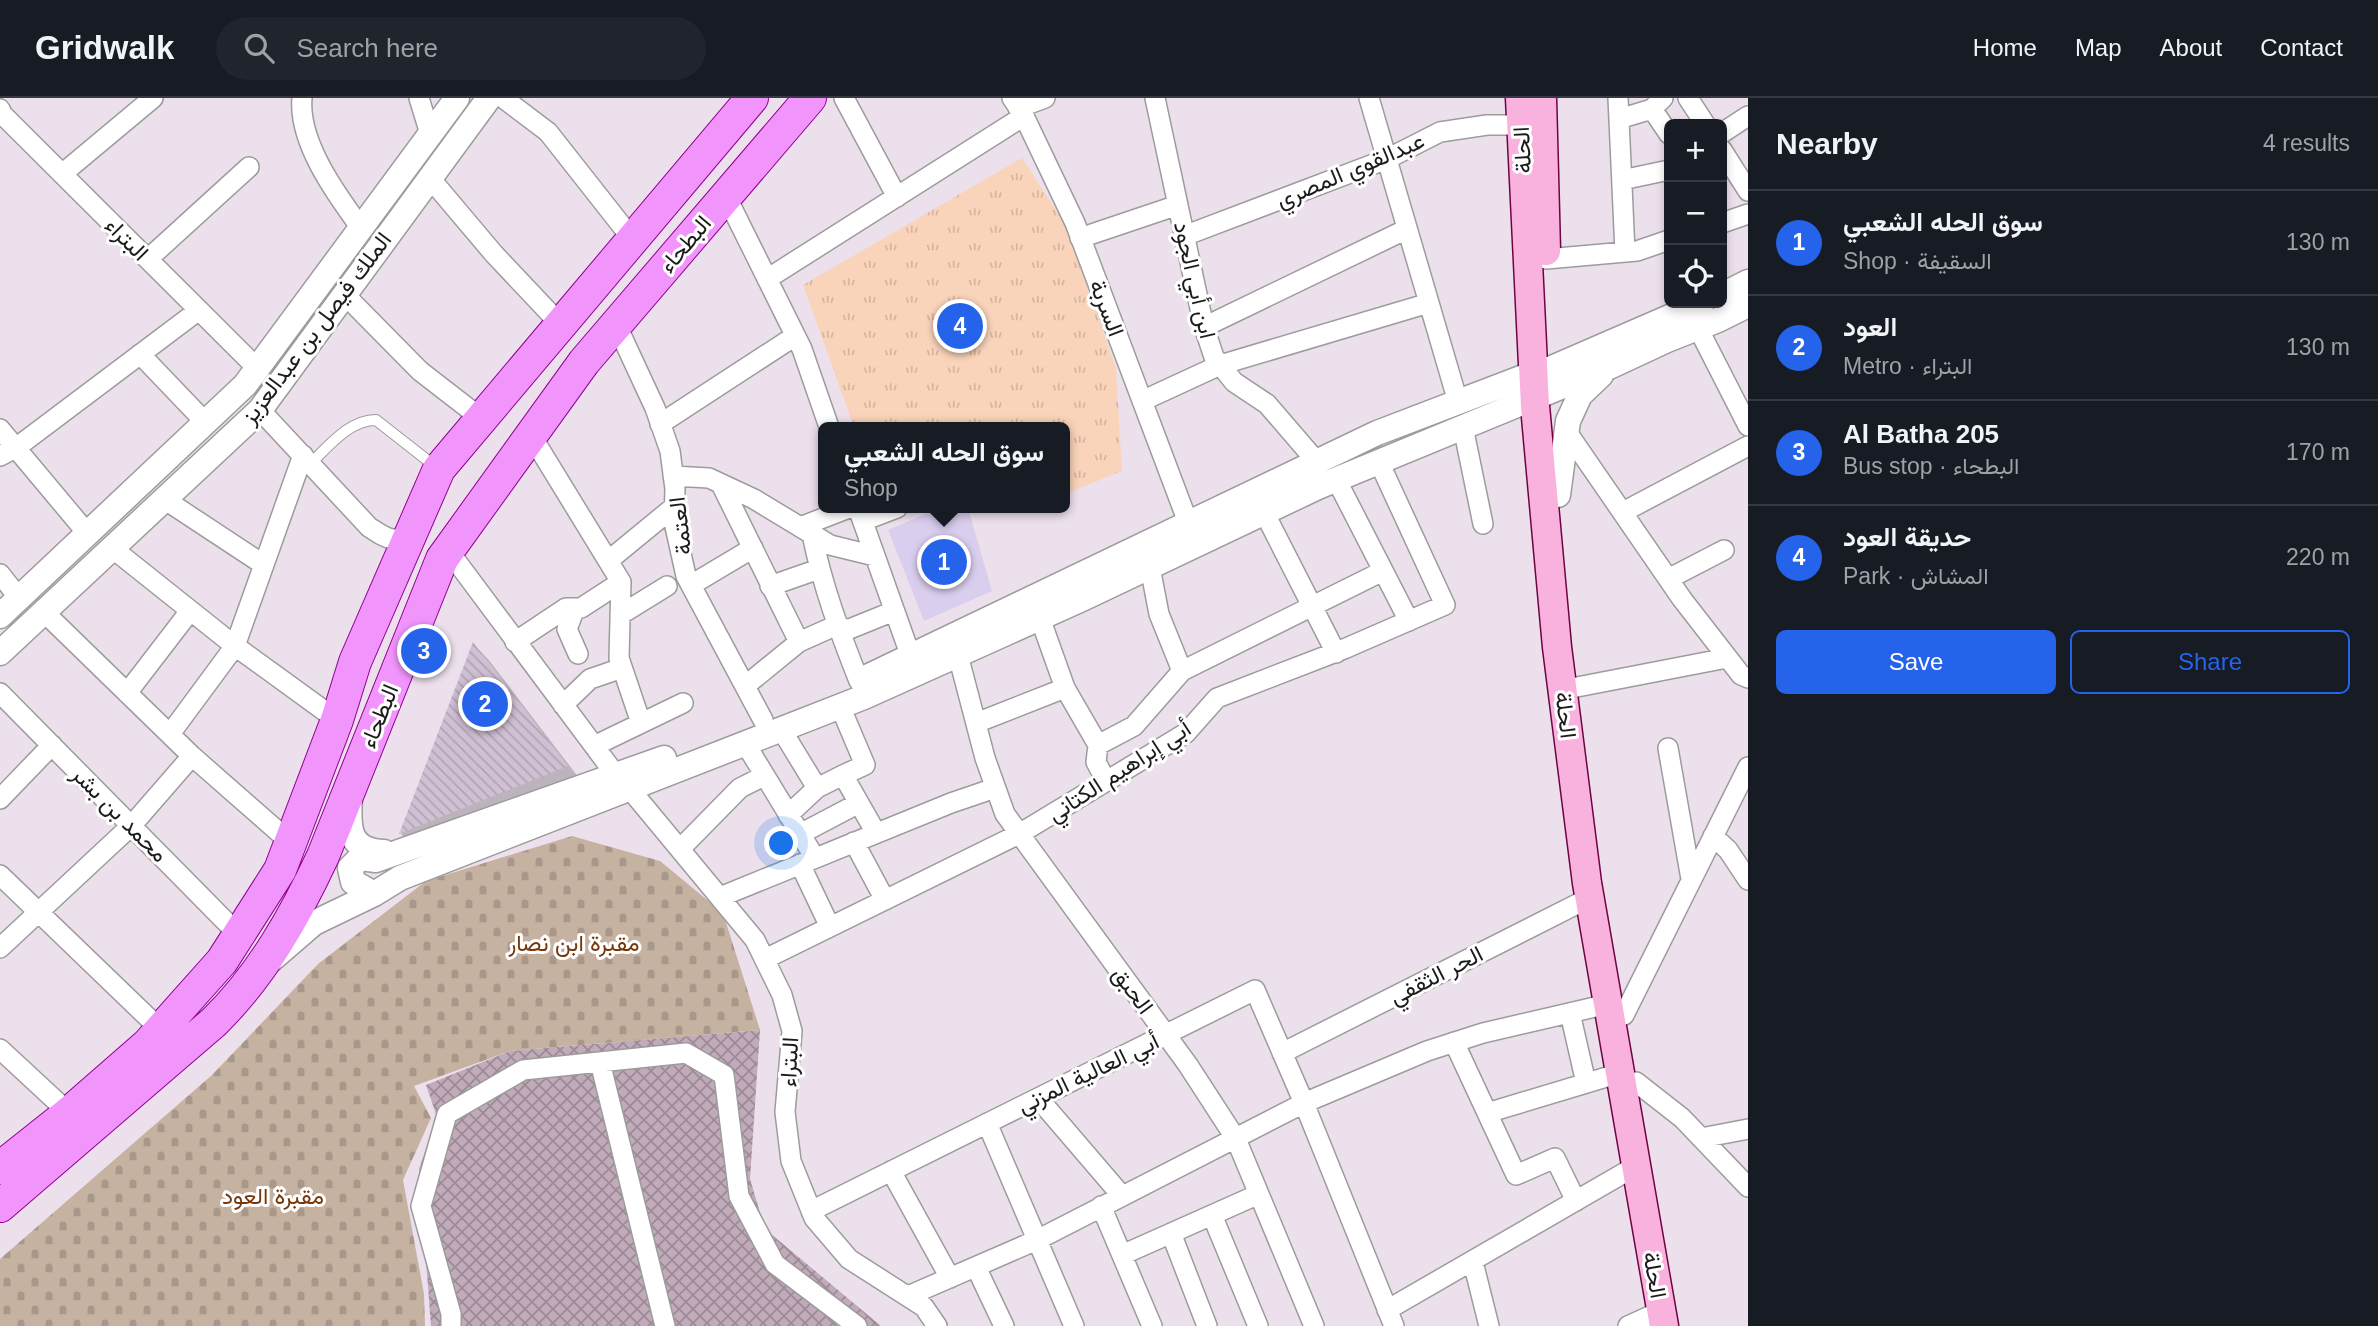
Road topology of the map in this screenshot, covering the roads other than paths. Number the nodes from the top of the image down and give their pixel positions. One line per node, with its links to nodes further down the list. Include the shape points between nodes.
1 (153, 98): 30 (street)
2 (303, 98): 39 (street, via 301,110 311,144 329,183)
3 (419, 98): 25 (street)
4 (457, 98): 25 (street, الملك فيصل بن عبدالعزيز)
5 (489, 98): 31 (street, الملك فيصل بن عبدالعزيز)
6 (503, 98): 43 (street, via 548,132)
7 (752, 98): 43 (main road, البطحاء)
8 (810, 98): 34 (main road, البطحاء)
9 (844, 98): 35 (street)
10 (1045, 98): 17 (street)
11 (1155, 98): 36 (street, ابن أبي الجود)
12 (1369, 98): 27 (street)
13 (1542, 98): 47 (main road, الحلة)
14 (1618, 98): 21 (street)
15 (1688, 98): 22 (street)
16 (1658, 103): 21 (street); 23 (street)
17 (1018, 108): 35 (street); 42 (street, السربة)
18 (1520, 111): 27 (street, عبدالقوي المصري, via 1487,125 1440,132); 64 (main road, الحلة)
19 (1, 113): 30 (street, البتراء)
20 (1748, 116): 24 (street)
21 (1619, 119): 32 (street)
22 (1702, 119)
23 (1664, 120)
24 (1727, 130)
25 (430, 134): 39 (street, الملك فيصل بن عبدالعزيز)
26 (1727, 158): 33 (street)
27 (1387, 159): 40 (street); 41 (street, عبدالقوي المصري)
28 (250, 167): 46 (street)
29 (1664, 171): 32 (street)
30 (62, 174): 46 (street, البتراء)
31 (429, 177): 50 (street, الملك فيصل بن عبدالعزيز); 56 (street)
32 (1622, 180): 45 (street)
33 (1748, 191)
34 (726, 196): 48 (street); 55 (main road, البطحاء)
35 (897, 197): 48 (street)
36 (1178, 205): 41 (street, ابن أبي الجود); 42 (street)
37 (1748, 214): 38 (street)
38 (1727, 218)
39 (361, 228): 63 (street, الملك فيصل بن عبدالعزيز)
40 (1407, 229): 51 (street); 57 (street)
41 (1184, 236): 57 (street, ابن أبي الجود)
42 (1080, 238): 65 (street, السربة)
43 (633, 240): 56 (main road, البطحاء)
44 (1664, 242): 45 (street)
45 (1625, 252): 47 (street)
46 (148, 259): 54 (street, البتراء)
47 (1546, 259): 64 (main road, الحلة)
48 (766, 279): 59 (street)
49 (1748, 282): 52 (street)
50 (344, 294): 67 (street, الملك فيصل بن عبدالعزيز); 68 (street, via 420,371)
51 (1429, 303): 61 (street); 66 (street)
52 (1740, 307): 58 (street)
53 (1692, 308): 64 (street)
54 (199, 310): 60 (street); 63 (street, البتراء)
55 (616, 324): 71 (street, العتمة); 76 (main road, البطحاء)
56 (561, 326): 68 (main road, البطحاء)
57 (1204, 327): 61 (street, ابن أبي الجود)
58 (1698, 328): 62 (street); 72 (street)
59 (795, 336): 70 (street); 71 (street)
60 (140, 354): 69 (street); 78 (street)
61 (1220, 365): 65 (street); 80 (street, ابن أبي الجود, via 1234,382 1267,404)
62 (1609, 367): 64 (street); 75 (street, via 1580,395)
63 (257, 368): 69 (street, الملك فيصل بن عبدالعزيز)
64 (1543, 383): 66 (street); 73 (street); 86 (main road, الحلة); 183 (main road, الحلة, via 1557,647)
65 (1142, 401): 93 (street, السربة)
66 (1458, 402): 80 (street)
67 (260, 410): 79 (street); 87 (street, الملك فيصل بن عبدالعزيز)
68 (482, 419): 82 (main road, البطحاء)
69 (205, 422): 97 (street, الملك فيصل بن عبدالعزيز)
70 (828, 422)
71 (660, 424): 83 (street, العتمة)
72 (1748, 426)
73 (1463, 427): 81 (street); 94 (street)
74 (0, 429): 78 (street)
75 (1567, 432): 86 (street); 90 (street)
76 (531, 435): 100 (main road, البطحاء); 103 (street)
77 (1748, 446): 90 (street)
78 (8, 452): 97 (street)
79 (307, 459): 82 (lane, via 351,427 376,420); 95 (street, via 369,527 385,538 405,537); 104 (street)
80 (1317, 462): 93 (street)
81 (1379, 462): 84 (street); 123 (street, أبي إبراهيم الكتاني, via 1445,605)
82 (439, 469): 95 (main road, البطحاء)
83 (673, 476): 85 (street, via 709,478); 88 (street, العتمة)
84 (1336, 479): 89 (street); 107 (street)
85 (721, 484): 96 (street); 99 (street)
86 (1558, 495): 139 (main road, الحلة)
87 (164, 499): 98 (street, الملك فيصل بن عبدالعزيز); 104 (street)
88 (675, 506): 103 (street); 111 (street, العتمة, via 674,522)
89 (1264, 512): 105 (street); 115 (street)
90 (1623, 512): 109 (street)
91 (854, 513): 96 (street)
92 (857, 513): 102 (street)
93 (1189, 524): 132 (street)
94 (1483, 524)
95 (413, 529): 146 (main road, البطحاء, via 355,662)
96 (806, 530): 102 (street, via 830,545); 106 (street)
97 (87, 533): 114 (street, الملك فيصل بن عبدالعزيز)
98 (112, 548): 117 (street); 119 (street, الملك فيصل بن عبدالعزيز)
99 (753, 548): 111 (street); 113 (street)
100 (448, 550): 125 (street, البتراء); 164 (main road, البطحاء)
101 (1724, 550): 109 (street)
102 (875, 556): 118 (street)
103 (608, 561): 110 (street)
104 (264, 565): 127 (street)
105 (1150, 567): 122 (street); 135 (street, via 1159,614)
106 (819, 569): 113 (street); 124 (street)
107 (1383, 571): 115 (street); 123 (street)
108 (0, 574): 114 (street)
109 (1668, 579): 133 (street)
110 (621, 582): 116 (street); 120 (street)
111 (691, 584): 138 (street, العتمة)
112 (667, 586): 120 (street)
113 (770, 586): 126 (street)
114 (19, 598): 121 (street, الملك فيصل بن عبدالعزيز)
115 (1313, 606): 129 (street); 135 (street)
116 (575, 608): 125 (street, via 566,608); 130 (street, via 567,629)
117 (190, 611): 127 (street); 142 (street)
118 (894, 611): 124 (street, via 847,630); 132 (street)
119 (44, 612): 128 (street, الملك فيصل بن عبدالعزيز); 142 (street)
120 (620, 615): 134 (street)
121 (0, 616)
122 (1040, 618): 131 (street); 140 (street)
123 (1409, 621): 129 (street, أبي إبراهيم الكتاني)
124 (837, 625): 126 (street); 137 (street)
125 (515, 642): 144 (street, البتراء)
126 (799, 642): 138 (street)
127 (235, 646): 146 (street); 150 (street)
128 (0, 653)
129 (1336, 653): 161 (street, أبي إبراهيم الكتاني, via 1217,698 1186,733)
130 (578, 654)
131 (958, 655): 145 (street); 148 (street, الحبق)
132 (911, 657): 137 (street)
133 (1727, 658): 136 (street); 139 (street)
134 (622, 668): 144 (street, via 590,679); 147 (street)
135 (1182, 671): 153 (street, via 1134,726)
136 (1748, 678)
137 (859, 681): 149 (street)
138 (745, 686): 149 (street, العتمة)
139 (1577, 687): 191 (main road, الحلة)
140 (1065, 688): 148 (street); 153 (street)
141 (0, 693): 152 (street, محمد بن بشر)
142 (127, 693): 150 (street)
143 (682, 703): 147 (street)
144 (563, 705): 154 (street, البتراء)
145 (840, 706): 149 (street); 158 (street, via 865,765)
146 (337, 720): 173 (main road, البطحاء)
147 (641, 723): 154 (street)
148 (976, 723): 163 (street, الحبق)
149 (772, 724): 151 (street); 160 (street, via 687,750); 162 (street, العتمة)
150 (170, 734): 156 (street)
151 (744, 743): 159 (street); 160 (street)
152 (52, 745): 165 (street); 168 (street, محمد بن بشر)
153 (1098, 745): 161 (street, via 1096,762)
154 (593, 746): 160 (street, البتراء)
155 (1668, 748): 179 (street)
156 (192, 756): 168 (street); 173 (street)
157 (1748, 766): 172 (street)
158 (844, 775): 162 (street); 166 (street)
159 (764, 776): 167 (street); 175 (street, via 740,788)
160 (622, 781): 175 (street, البتراء); 176 (street); 181 (street, via 400,878)
161 (1106, 781): 171 (street, أبي إبراهيم الكتاني)
162 (817, 788): 167 (street)
163 (995, 788): 169 (street); 171 (street, الحبق, via 1004,814)
164 (350, 789): 176 (street, via 349,828 358,845); 190 (main road, البطحاء, via 311,883)
165 (0, 799)
166 (859, 803): 169 (street); 170 (street)
167 (788, 815): 170 (street)
168 (132, 825): 185 (street); 187 (street, محمد بن بشر)
169 (876, 833): 174 (street)
170 (800, 834): 177 (street)
171 (1020, 834): 184 (street, أبي إبراهيم الكتاني); 194 (street, الحبق)
172 (1713, 836): 179 (street); 180 (street)
173 (290, 842): 187 (main road, البطحاء, via 280,870)
174 (854, 842): 177 (street); 184 (street)
175 (680, 849): 182 (street, البتراء)
176 (398, 852): 181 (street, via 376,860 360,858 351,868 352,882)
177 (808, 861): 182 (street); 186 (street)
178 (0, 876): 185 (street)
179 (1692, 878): 191 (street)
180 (1748, 880)
181 (374, 894): 190 (street, via 314,923)
182 (720, 897): 189 (street, البتراء)
183 (1589, 898): 191 (main road, الحلة); 197 (street, الحر الثقفي)
184 (885, 900): 186 (street, أبي إبراهيم الكتاني)
185 (38, 913): 188 (street); 193 (street)
186 (830, 927): 189 (street, أبي إبراهيم الكتاني)
187 (239, 935): 193 (main road, البطحاء)
188 (0, 948)
189 (765, 959): 218 (street, البتراء, via 792,1031 785,1112 791,1161)
190 (262, 967): 216 (main road, البطحاء, via 214,1022)
191 (1616, 1010): 192 (street); 199 (main road, الحلة)
192 (1570, 1013): 195 (street); 200 (street)
193 (161, 1030): 203 (main road, البطحاء)
194 (1166, 1034): 197 (street, أبي العالية المزني, via 1255,990); 201 (street, أبي العالية المزني); 208 (street, الحبق)
195 (1454, 1042): 202 (street); 204 (street)
196 (0, 1049): 203 (street)
197 (1282, 1053): 202 (street, أبي العالية المزني)
198 (600, 1062): 230 (street, via 523,1070 447,1114 421,1206); 231 (street); 232 (street, via 686,1053 724,1075 739,1196 775,1264)
199 (1628, 1077): 200 (street); 207 (street); 209 (main road, الحلة); 228 (main road, الحلة)
200 (1586, 1083): 204 (street)
201 (1038, 1098): 205 (street, أبي العالية المزني); 214 (street)
202 (1304, 1103): 208 (street); 227 (street, أبي العالية المزني)
203 (69, 1113): 210 (main road, البطحاء)
204 (1487, 1113): 215 (street, via 1516,1175 1555,1158)
205 (987, 1123): 211 (street, أبي العالية المزني); 221 (street)
206 (1748, 1129): 207 (street)
207 (1701, 1138): 212 (street)
208 (1236, 1139): 213 (street, الحبق); 214 (street)
209 (1636, 1166): 215 (street); 228 (main road, الحلة)
210 (0, 1168)
211 (891, 1171): 218 (street, أبي العالية المزني); 225 (street)
212 (1748, 1187)
213 (1259, 1194): 219 (street); 238 (street, الحبق)
214 (1122, 1196): 217 (street)
215 (1576, 1201): 223 (street)
216 (0, 1206)
217 (1101, 1206): 221 (street); 222 (street)
218 (811, 1211): 226 (street, البتراء, via 849,1259)
219 (1212, 1215): 220 (street); 229 (street)
220 (1171, 1233): 222 (street); 237 (street)
221 (1037, 1240): 224 (street); 235 (street)
222 (1122, 1255): 236 (street)
223 (1473, 1262): 227 (street); 239 (street)
224 (976, 1267): 225 (street); 234 (street)
225 (950, 1278): 226 (street)
226 (908, 1296): 233 (street, البتراء, via 924,1307)
227 (1390, 1318)
228 (1667, 1321): 240 (street)
229 (1255, 1325)
230 (452, 1326)
231 (665, 1326)
232 (857, 1326)
233 (937, 1326)
234 (1004, 1326)
235 (1074, 1326)
236 (1152, 1326)
237 (1207, 1326)
238 (1314, 1326)
239 (1489, 1326)
240 (1628, 1326)

